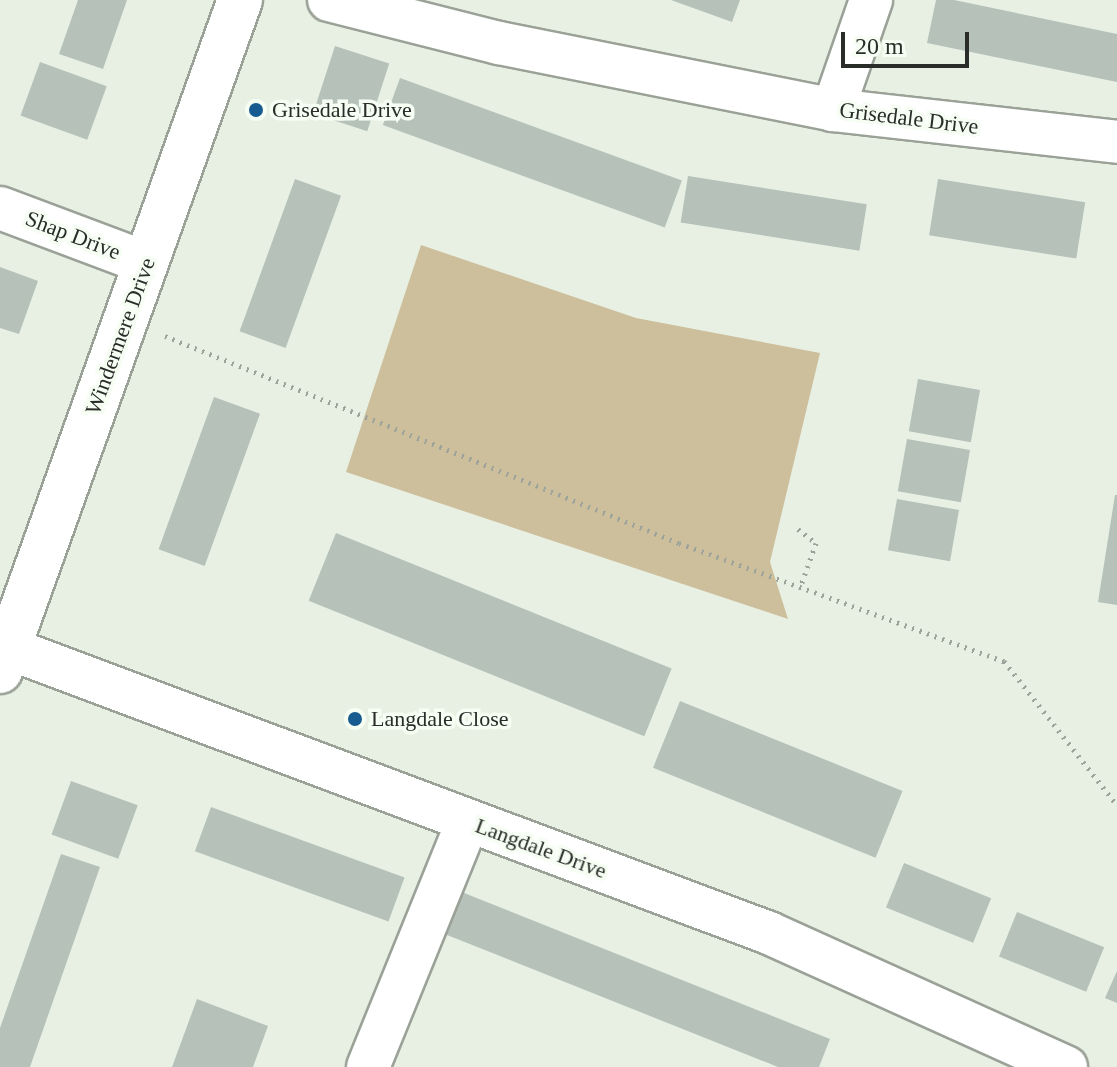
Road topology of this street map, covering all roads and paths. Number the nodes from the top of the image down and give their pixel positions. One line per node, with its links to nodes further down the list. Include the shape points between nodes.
1 (240, 0): 7 (street, Windermere Drive)
2 (329, 0): 4 (street, Grisedale Drive, via 499,43)
3 (871, 0): 4 (street)
4 (833, 110): 5 (street, Grisedale Drive)
5 (1117, 142)
6 (0, 208): 7 (street, Shap Drive)
7 (146, 263): 8 (street, Windermere Drive)
8 (126, 319): 10 (path, via 241,370); 11 (street, Windermere Drive)
9 (798, 529): 10 (path, via 816,543)
10 (800, 588): 12 (path, via 1004,661)
11 (4, 660): 13 (street, Langdale Drive)
12 (1117, 805)
13 (468, 821): 14 (street); 15 (street, Langdale Drive, via 769,933)
14 (368, 1067)
15 (1066, 1067)

